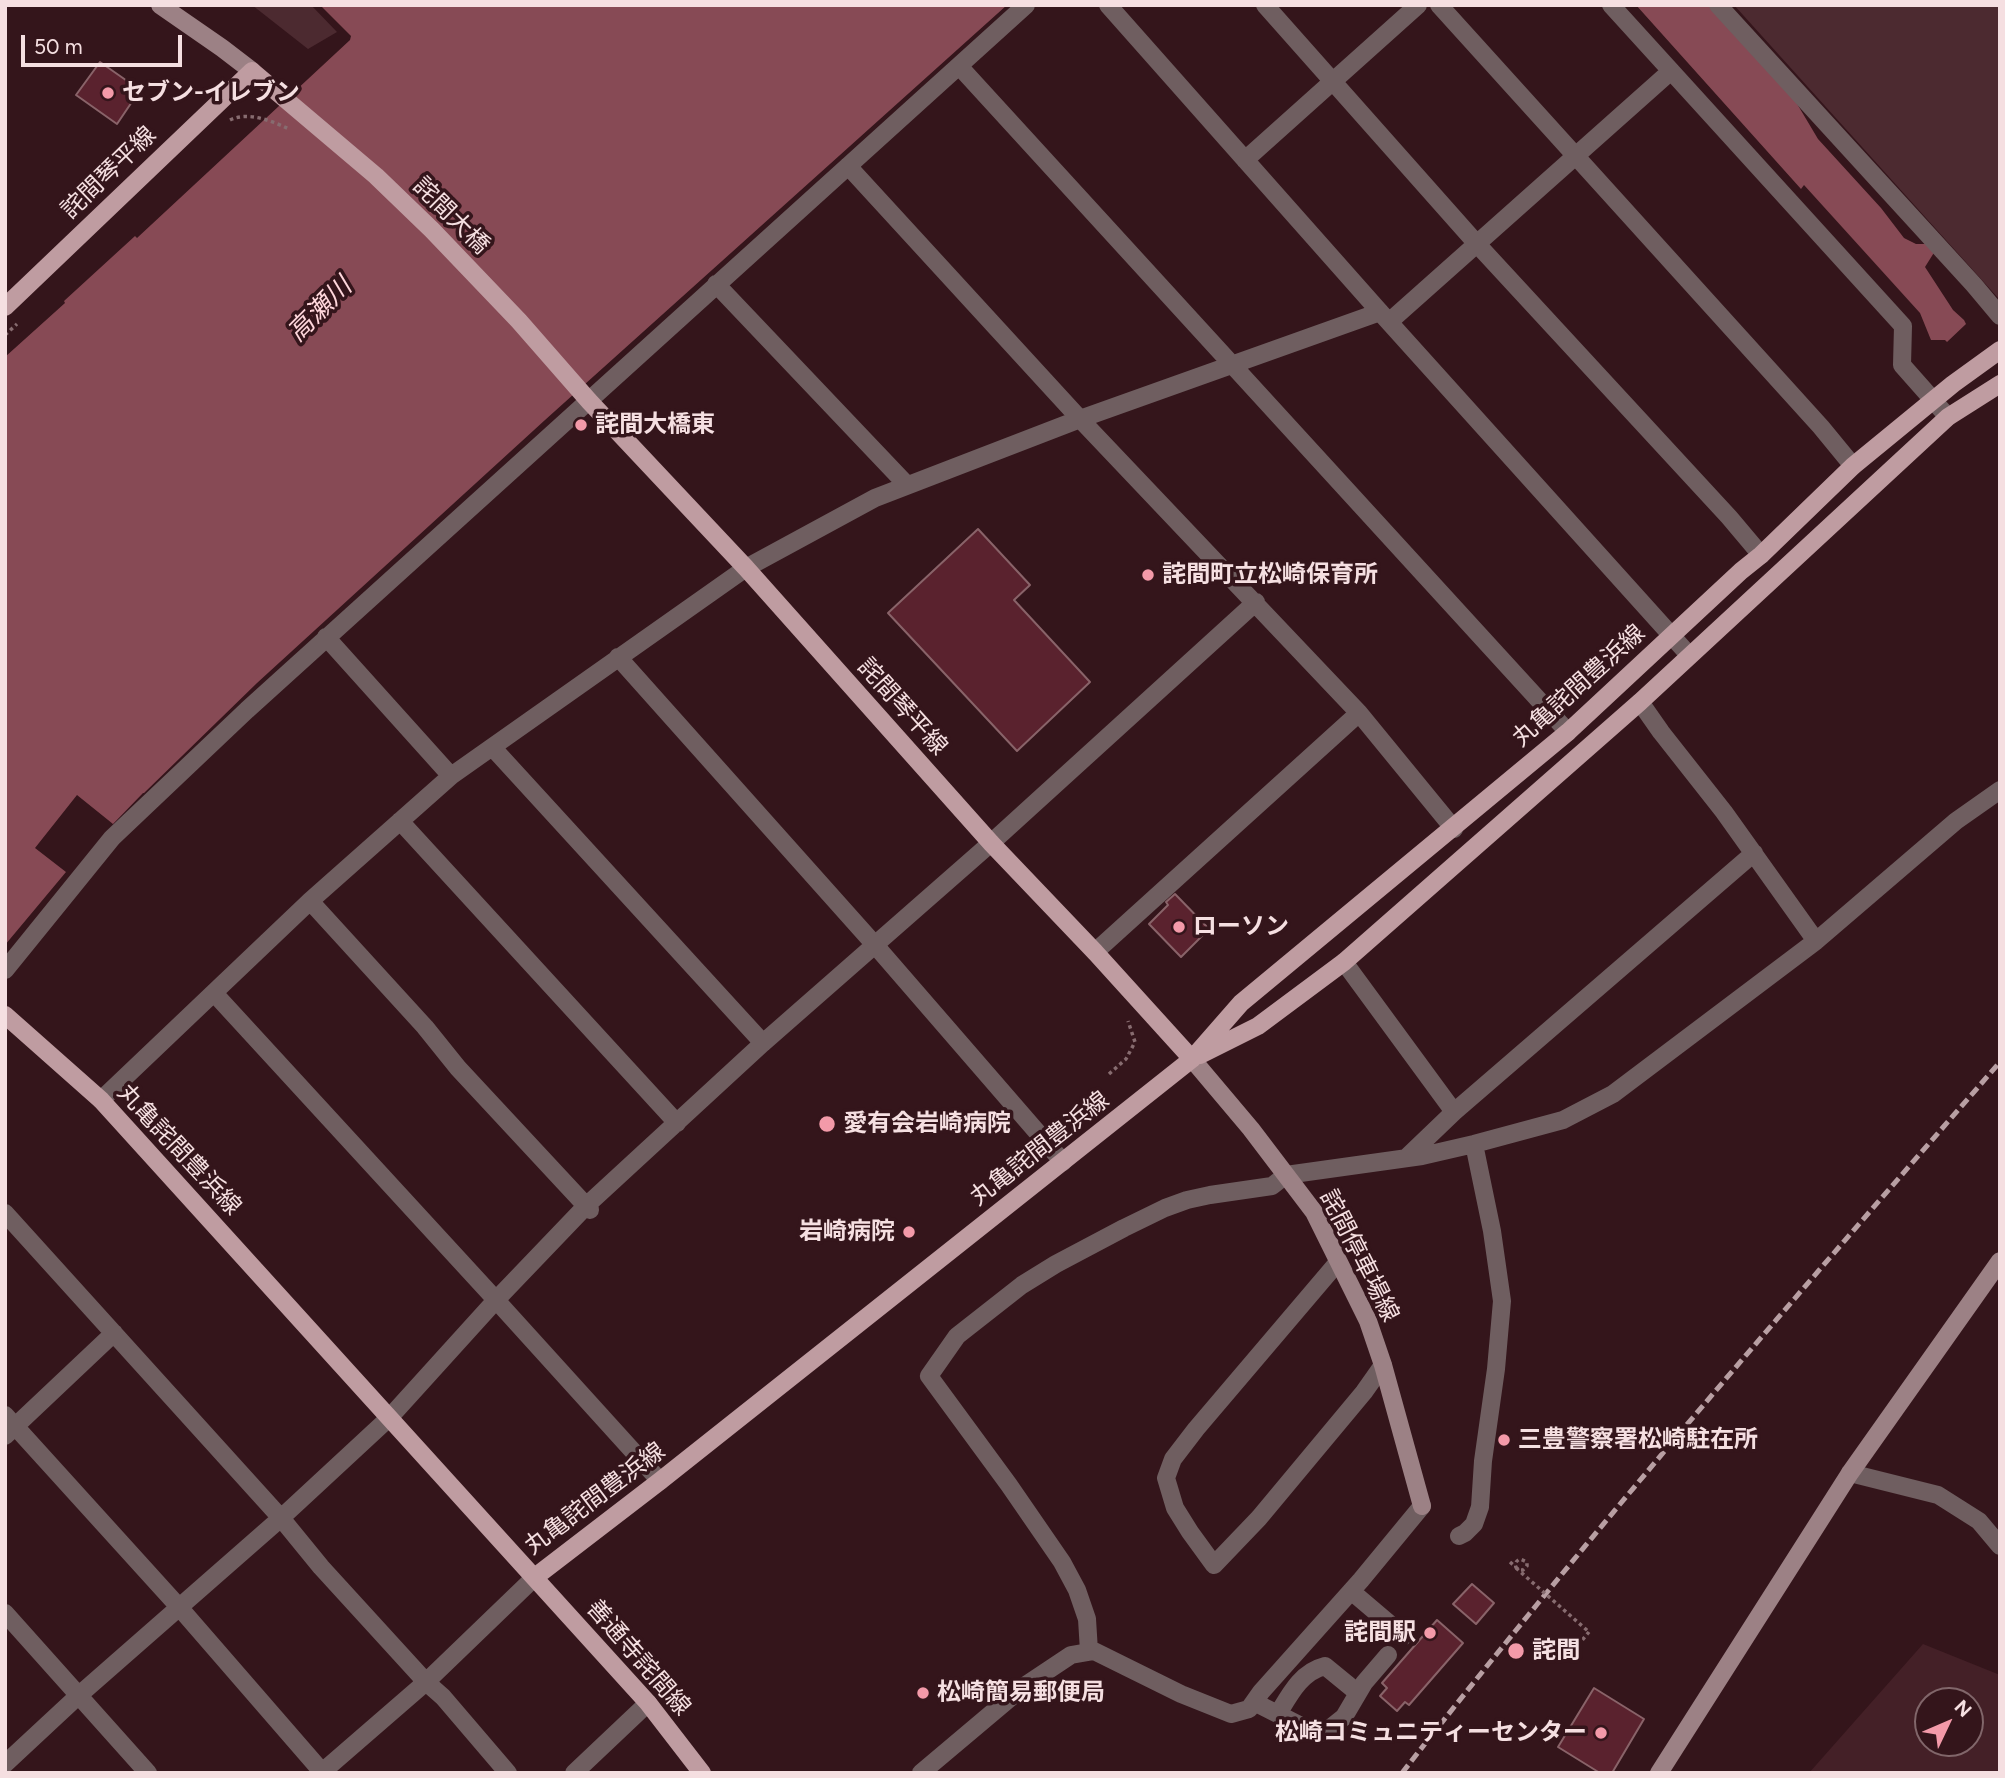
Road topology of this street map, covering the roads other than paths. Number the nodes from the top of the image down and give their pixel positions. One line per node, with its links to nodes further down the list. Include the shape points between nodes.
1 (160, 5): 10 (main road)
2 (1026, 5): 9 (street)
3 (1108, 5): 14 (street)
4 (1265, 5): 12 (street)
5 (1418, 5): 12 (street)
6 (1440, 5): 13 (street)
7 (1612, 5): 11 (street)
8 (1718, 5): 19 (street)
9 (959, 66): 15 (street); 22 (street)
10 (252, 71): 18 (main road, 詫間琴平線); 24 (main road, 詫間大橋, via 432,230)
11 (1671, 71): 13 (street); 26 (street, via 1903,326 1902,365)
12 (1332, 82): 14 (street); 16 (street)
13 (1576, 156): 16 (street); 29 (street)
14 (1245, 160): 20 (street)
15 (848, 166): 17 (street); 28 (street)
16 (1477, 244): 20 (street); 31 (street)
17 (716, 285): 25 (street); 30 (street)
18 (5, 307)
19 (2000, 316)
20 (1384, 317): 22 (street); 34 (street)
21 (2000, 350): 26 (main road, 丸亀詫間豊浜線)
22 (1233, 366): 28 (street); 40 (street)
23 (2000, 384): 27 (main road, 丸亀詫間豊浜線)
24 (576, 385): 25 (main road, 詫間琴平線)
25 (589, 401): 32 (main road, 詫間琴平線); 35 (street)
26 (1933, 401): 27 (street); 29 (main road, 丸亀詫間豊浜線)
27 (1948, 417): 36 (main road, 丸亀詫間豊浜線)
28 (1080, 419): 30 (street); 33 (street)
29 (1853, 466): 31 (main road, 丸亀詫間豊浜線)
30 (907, 485): 32 (street, via 874,498)
31 (1761, 555): 34 (main road, 丸亀詫間豊浜線)
32 (746, 568): 37 (street); 46 (main road, 詫間琴平線)
33 (1256, 602): 39 (street); 46 (street)
34 (1672, 635): 36 (street); 40 (main road, 丸亀詫間豊浜線)
35 (326, 638): 42 (street); 53 (street, via 112,838)
36 (1689, 654): 38 (main road, 丸亀詫間豊浜線)
37 (618, 657): 41 (street); 50 (street)
38 (1640, 702): 47 (street); 52 (main road, 丸亀詫間豊浜線)
39 (1359, 713): 45 (street); 51 (street)
40 (1568, 732): 45 (main road, 丸亀詫間豊浜線)
41 (493, 748): 42 (street); 56 (street)
42 (450, 776): 44 (street)
43 (2000, 790): 49 (street, via 1956,821)
44 (400, 821): 48 (street); 60 (street)
45 (1454, 829): 57 (main road, 丸亀詫間豊浜線, via 1241,1003)
46 (991, 843): 50 (street); 51 (main road, 詫間琴平線)
47 (1754, 853): 49 (street); 59 (street)
48 (310, 901): 54 (street); 65 (street)
49 (1816, 941): 61 (street, via 1613,1094 1563,1120)
50 (875, 945): 56 (street); 63 (street)
51 (1095, 952): 57 (main road, 詫間琴平線)
52 (1344, 962): 57 (main road, 丸亀詫間豊浜線, via 1258,1026); 59 (street)
53 (5, 970)
54 (214, 993): 58 (street); 69 (street)
55 (5, 1016): 58 (main road, 丸亀詫間豊浜線)
56 (763, 1043): 60 (street)
57 (1192, 1059): 63 (main road, 丸亀詫間豊浜線); 64 (main road, 詫間停車場線)
58 (101, 1100): 72 (main road, 丸亀詫間豊浜線)
59 (1454, 1112): 62 (street)
60 (677, 1123): 65 (street)
61 (1474, 1144): 62 (street); 78 (street, via 1502,1301 1480,1507 1474,1524)
62 (1406, 1158): 64 (street)
63 (1063, 1162): 75 (main road, 丸亀詫間豊浜線)
64 (1286, 1175): 67 (main road, 詫間停車場線, via 1314,1212); 85 (street, via 1272,1186 1210,1195 1164,1208 1056,1264 957,1336 929,1376 1062,1562 1087,1619)
65 (588, 1208): 69 (street)
66 (5, 1213): 70 (street)
67 (1338, 1262): 71 (main road, 詫間停車場線, via 1368,1321); 71 (street, via 1173,1459 1166,1478 1175,1508 1214,1565 1259,1518)
68 (1999, 1266): 74 (main road)
69 (496, 1300): 72 (street); 75 (street)
70 (114, 1333): 73 (street); 77 (street)
71 (1383, 1365): 76 (main road, 詫間停車場線)
72 (390, 1417): 77 (street); 80 (main road, 丸亀詫間豊浜線)
73 (9, 1426): 82 (street)
74 (1850, 1473): 79 (street, via 1938,1495 1979,1521); 100 (main road)
75 (660, 1482): 80 (main road, 丸亀詫間豊浜線)
76 (1422, 1506): 81 (street)
77 (281, 1518): 82 (street); 87 (street)
78 (1459, 1536)
79 (2000, 1546)
80 (535, 1577): 87 (street); 91 (main road, 善通寺詫間線)
81 (1351, 1591): 84 (street); 90 (street)
82 (179, 1607): 89 (street); 94 (street)
83 (5, 1613): 89 (street)
84 (1404, 1636)
85 (1089, 1651): 90 (street, via 1231,1714 1250,1709); 99 (street, via 1071,1655 1023,1687)
86 (1388, 1655): 88 (street)
87 (426, 1682): 94 (street); 96 (street)
88 (1359, 1693): 92 (street, via 1344,1717 1324,1733); 92 (street, via 1325,1666 1312,1669)
89 (78, 1696): 93 (street); 95 (street)
90 (1254, 1702): 92 (street)
91 (648, 1703): 97 (street); 98 (main road, 善通寺詫間線)
92 (1278, 1714)
93 (5, 1764)
94 (322, 1772)
95 (148, 1773)
96 (508, 1773)
97 (574, 1773)
98 (702, 1773)
99 (921, 1773)
100 (1659, 1773)

